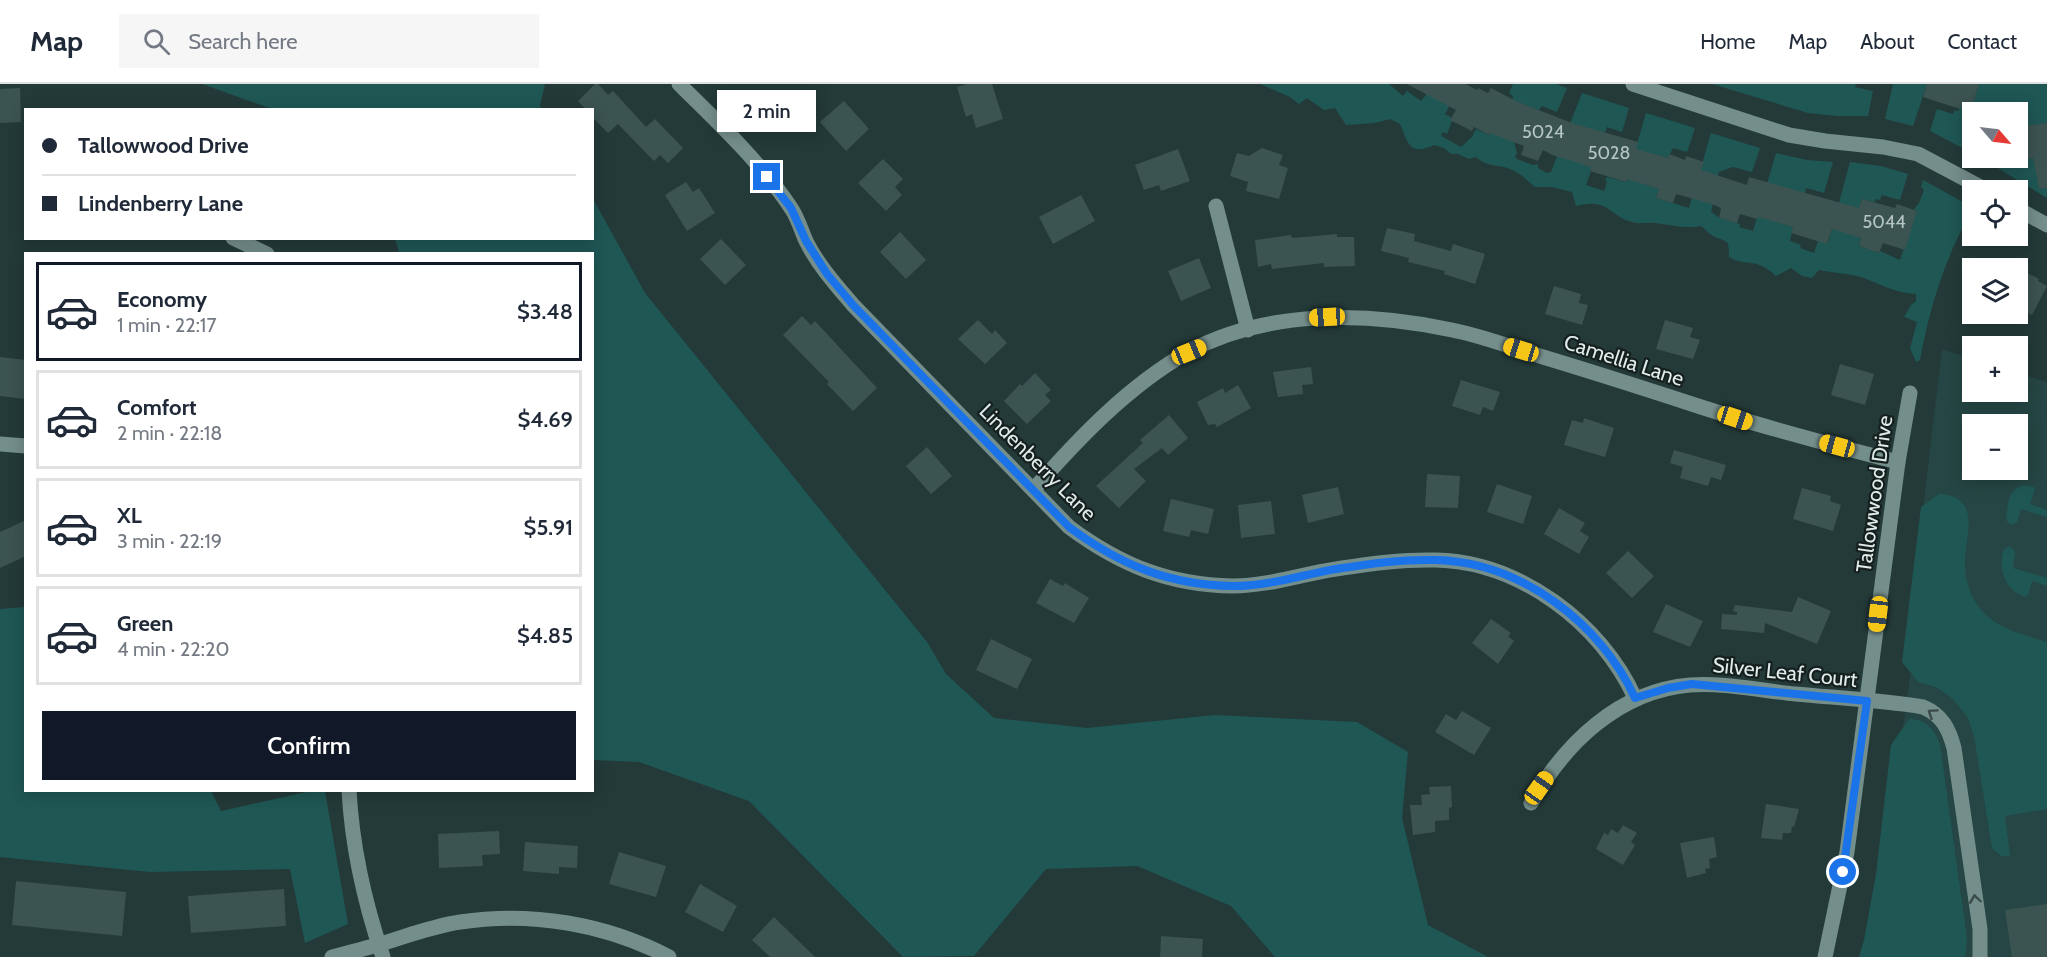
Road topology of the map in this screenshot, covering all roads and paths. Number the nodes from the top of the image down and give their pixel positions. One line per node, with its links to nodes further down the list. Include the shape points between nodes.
1 (679, 84): 14 (street, Lindenberry Lane, via 767,177 791,208 827,274 846,297)
2 (1634, 84): 3 (street, via 1790,135 1918,154)
3 (1967, 180)
4 (1216, 206): 9 (street)
5 (2028, 215): 6 (street)
6 (2047, 225)
7 (237, 240): 8 (street)
8 (263, 252)
9 (1248, 330): 13 (street, Camellia Lane, via 1268,324 1344,316 1400,320 1455,330 1756,425); 14 (street, Camellia Lane, via 1189,352 1152,376 1069,449)
10 (1910, 393): 13 (street, Tallowwood Drive)
11 (0, 444): 12 (street)
12 (24, 446)
13 (1898, 462): 16 (street, Tallowwood Drive)
14 (1033, 490): 15 (street, Lindenberry Lane, via 1069,527 1096,547 1132,566 1192,583 1269,583 1334,569 1436,560 1497,572 1558,604 1583,625 1615,663)
15 (1635, 698): 16 (street, Silver Leaf Court, via 1692,684); 18 (street, Silver Leaf Court, via 1607,714 1582,736 1554,767)
16 (1867, 701): 22 (street, Tallowwood Drive, via 1847,852); 23 (street, Silver Leaf Court, one-way to 16, via 1980,929 1948,729 1939,716 1923,707)
17 (349, 792): 19 (street, via 362,883)
18 (1531, 802)
19 (381, 951): 20 (street); 21 (street, via 428,929 500,918 579,925 617,934)
20 (332, 957)
21 (669, 957)
22 (1825, 957)
23 (1980, 957)

